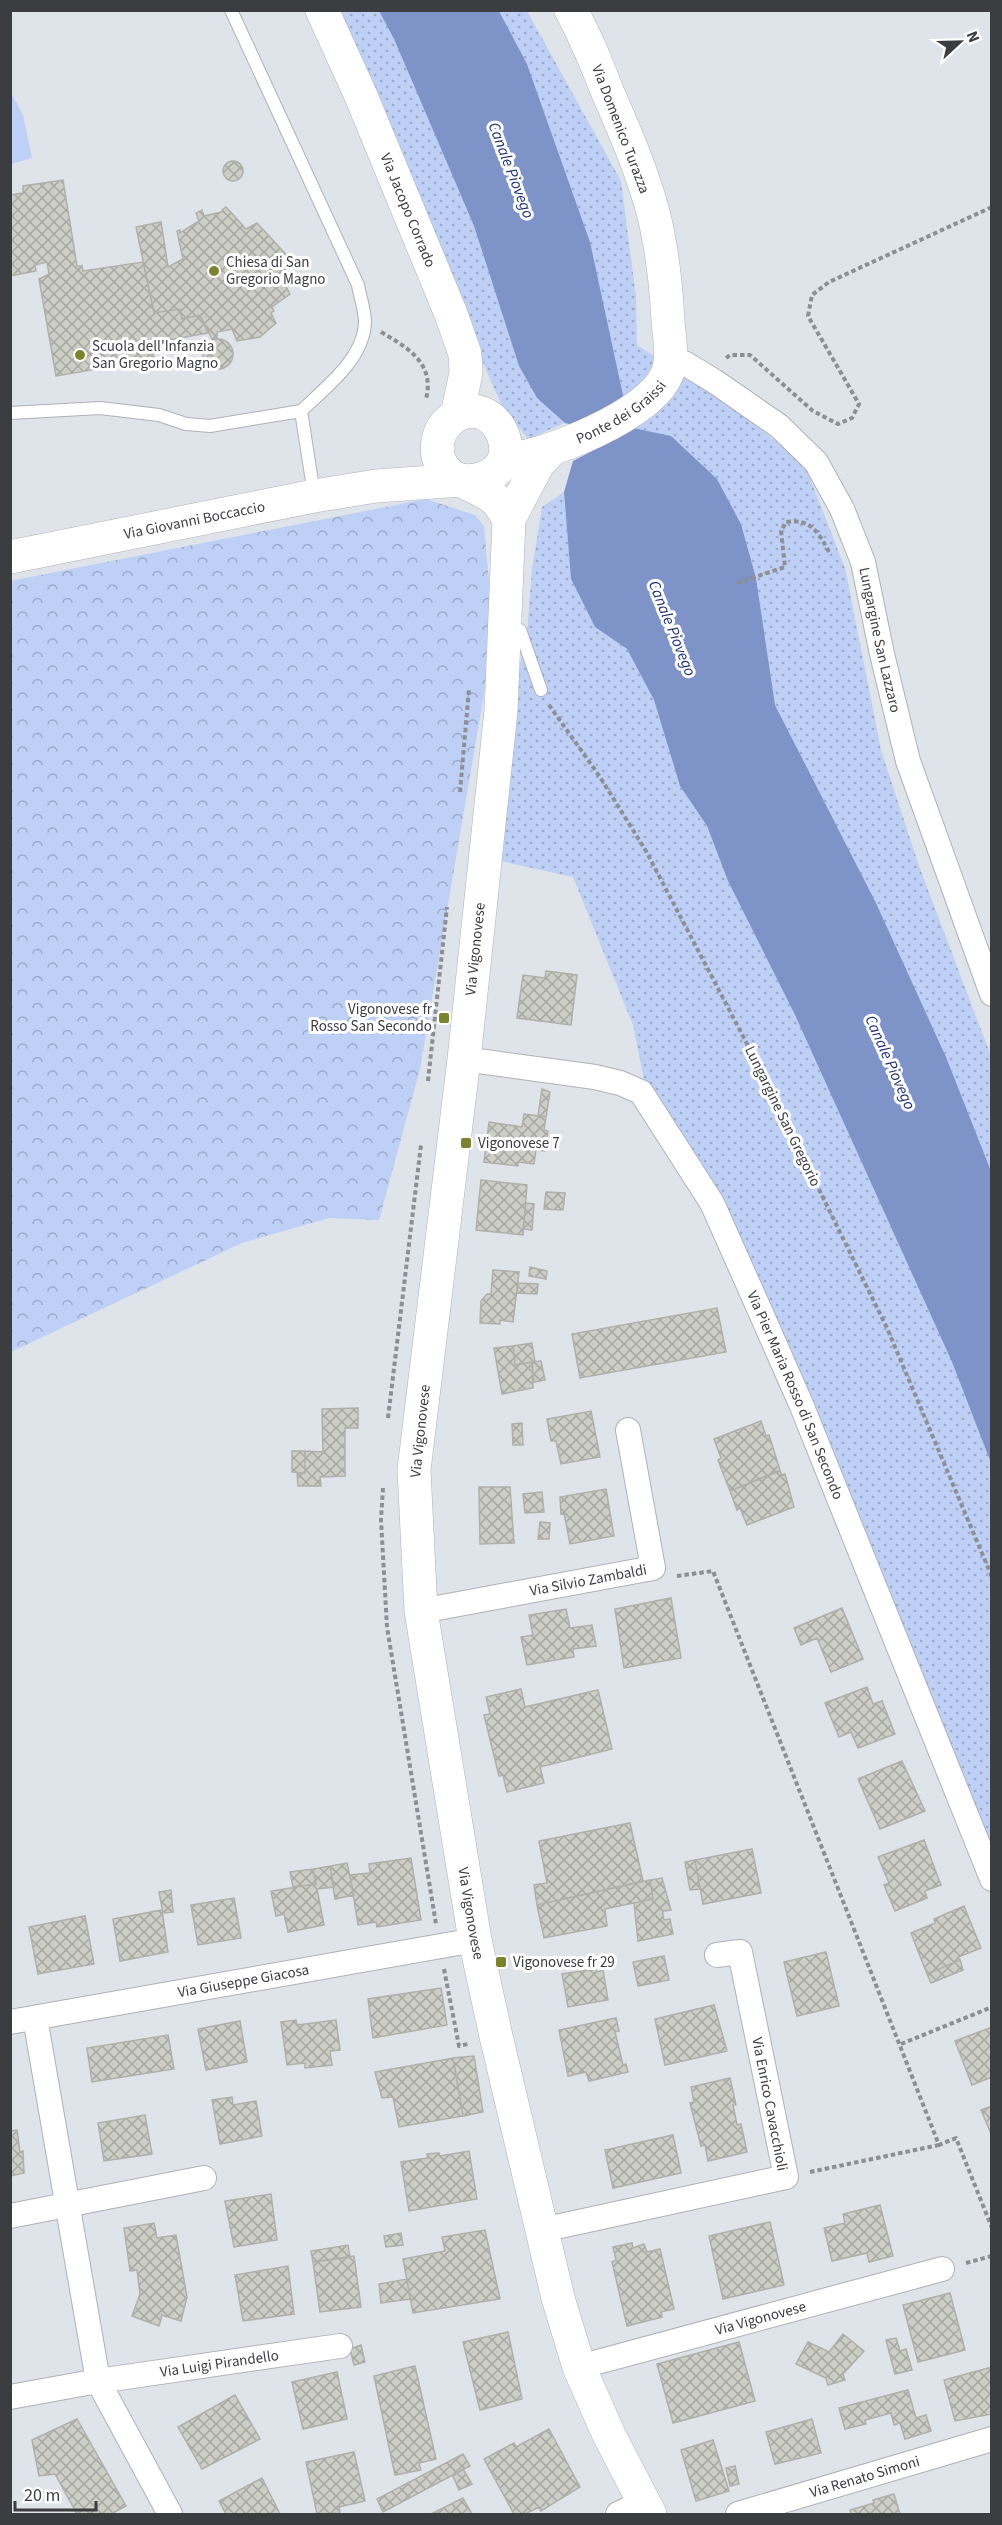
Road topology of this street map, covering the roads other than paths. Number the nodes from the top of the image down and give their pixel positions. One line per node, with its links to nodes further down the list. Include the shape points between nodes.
1 (231, 10): 5 (lane, via 358,285 365,323 357,352)
2 (322, 10): 7 (main road, Via Jacopo Corrado, via 361,96 465,354 466,373)
3 (571, 10): 4 (main road, Via Domenico Turazza, via 633,151 653,213 665,279)
4 (671, 358): 9 (main road, Ponte dei Graissi, via 661,385 633,411); 18 (street, Lungargine San Lazzaro, via 714,381 779,426 816,462 842,508 863,562 909,761)
5 (301, 411): 6 (lane, via 210,426 100,408); 13 (lane)
6 (10, 413)
7 (456, 415): 8 (main road, via 443,426); 10 (main road, via 477,412 495,421 505,439)
8 (437, 443): 11 (main road, via 439,459 448,472); 12 (main road, Via Giovanni Boccaccio, via 411,469)
9 (562, 445): 10 (main road, Ponte dei Graissi); 14 (main road, Ponte dei Graissi, via 538,464)
10 (503, 462): 11 (main road, Ponte dei Graissi, via 492,475); 14 (main road, Via Vigonovese, via 512,486)
11 (464, 481): 12 (main road, Via Giovanni Boccaccio); 14 (main road)
12 (376, 486): 13 (main road, Via Giovanni Boccaccio)
13 (314, 496): 15 (main road, Via Giovanni Boccaccio)
14 (513, 512): 19 (main road, Via Vigonovese, via 501,711)
15 (10, 557)
16 (520, 630): 17 (lane)
17 (541, 690)
18 (992, 994)
19 (464, 1059): 21 (main road, Via Vigonovese, via 414,1470); 22 (street, Via Pier Maria Rosso di San Secondo, via 595,1077 641,1092 712,1203 753,1294)
20 (628, 1430): 21 (street, Via Silvio Zambaldi, via 653,1568)
21 (421, 1611): 23 (main road, Via Vigonovese)
22 (992, 1879)
23 (475, 1940): 25 (street, Via Giuseppe Giacosa); 30 (main road, Via Vigonovese)
24 (717, 1955): 30 (street, Via Enrico Cavacchioli, via 740,1952 786,2177)
25 (35, 2018): 26 (street, Via Giuseppe Giacosa); 28 (street)
26 (10, 2022)
27 (204, 2178): 28 (street)
28 (69, 2204): 29 (street); 34 (street)
29 (10, 2216)
30 (542, 2230): 33 (main road, Via Vigonovese)
31 (942, 2269): 33 (street, Via Vigonovese)
32 (340, 2346): 34 (street, Via Luigi Pirandello)
33 (579, 2367): 37 (main road, Via Vigonovese)
34 (98, 2381): 35 (street, Via Luigi Pirandello); 38 (street)
35 (10, 2397)
36 (992, 2439): 39 (street, Via Renato Simoni)
37 (637, 2510)
38 (170, 2514)
39 (738, 2514)

